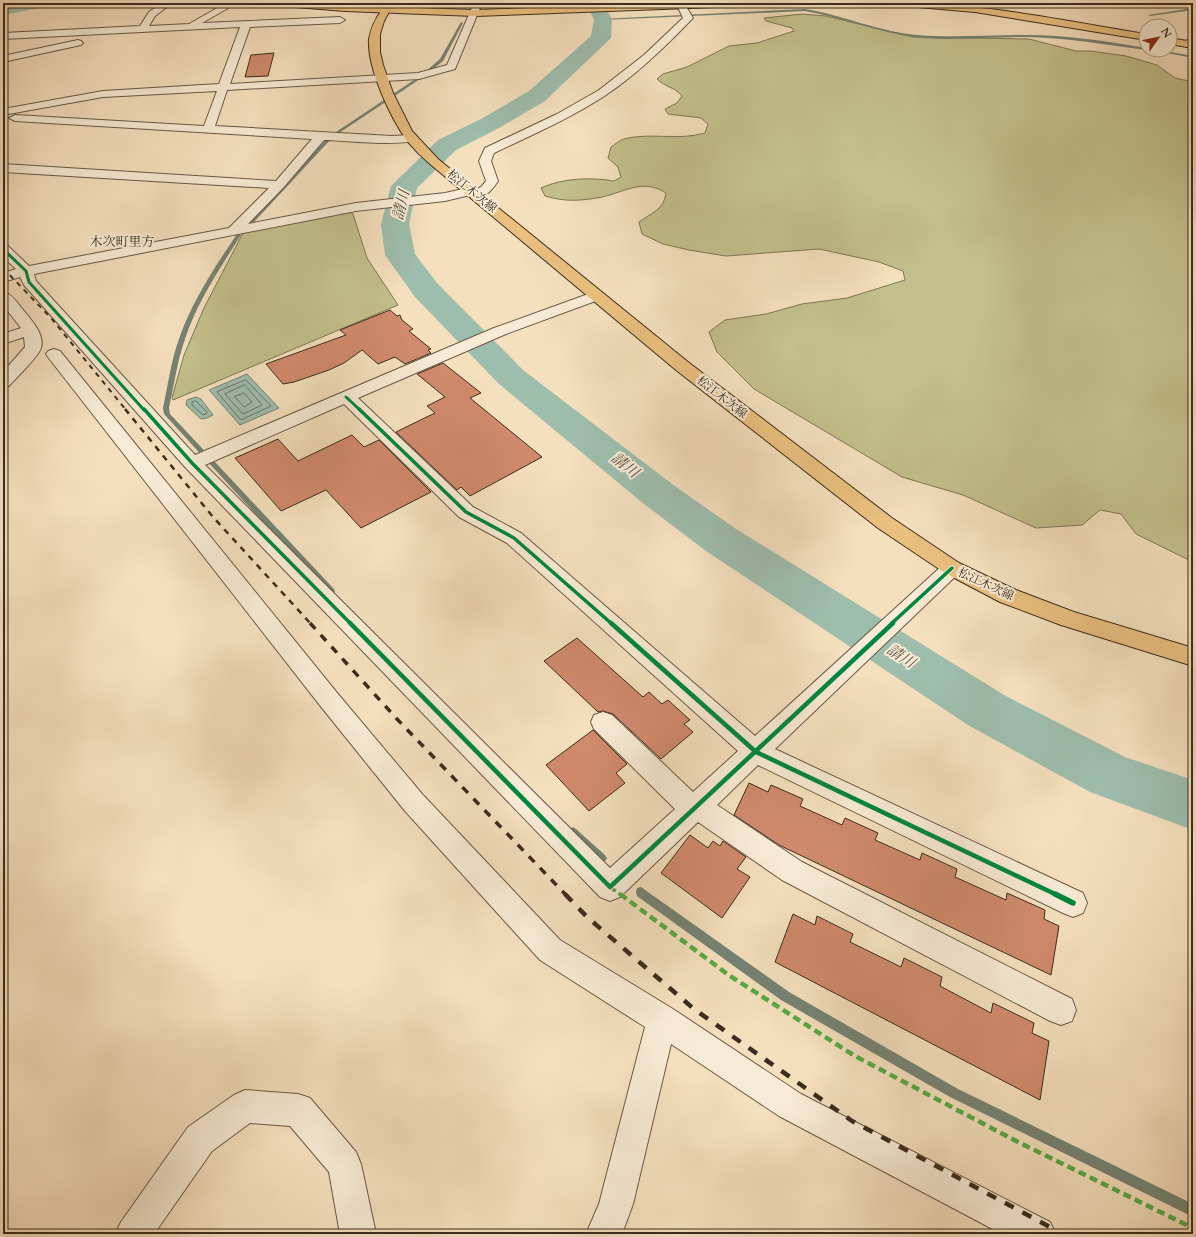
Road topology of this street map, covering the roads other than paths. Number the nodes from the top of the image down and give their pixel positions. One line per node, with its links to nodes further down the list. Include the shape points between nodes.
1 (8, 3): 8 (main road)
2 (168, 3): 15 (street, via 152,14)
3 (233, 3): 14 (street)
4 (284, 3): 9 (main road)
5 (318, 3): 9 (main road)
6 (743, 3): 11 (main road)
7 (906, 3): 17 (main road, via 997,12)
8 (3, 4)
9 (390, 6): 10 (main road); 21 (main road, 松江木次線, via 379,20 374,45)
10 (477, 8): 11 (main road, via 622,8); 21 (street, via 451,67 419,76)
11 (685, 12): 30 (street, via 662,45 602,92 489,151 485,161 492,180 486,190)
12 (340, 20): 13 (street)
13 (245, 24): 14 (street); 22 (street)
14 (188, 27): 15 (street)
15 (143, 29): 16 (street); 20 (street)
16 (3, 36)
17 (1138, 36)
18 (1178, 41): 19 (main road)
19 (1191, 42)
20 (3, 59)
21 (382, 78): 22 (street); 27 (main road, 松江木次線, via 389,98)
22 (221, 88): 23 (street, via 103,94); 25 (street)
23 (3, 112)
24 (3, 118): 25 (street)
25 (208, 129): 26 (street)
26 (321, 136): 27 (street); 29 (street)
27 (413, 141): 30 (main road, 松江木次線)
28 (3, 168): 29 (street)
29 (279, 185): 31 (street)
30 (474, 193): 31 (street, via 369,205); 36 (main road, 松江木次線)
31 (234, 230): 33 (street)
32 (3, 249): 33 (street)
33 (26, 271): 34 (street); 42 (street, via 29,282)
34 (3, 278)
35 (3, 296): 37 (street)
36 (596, 296): 41 (street, via 500,331); 43 (main road, 松江木次線, via 885,523)
37 (30, 330): 38 (street); 40 (street, via 34,338 33,348)
38 (3, 339)
39 (54, 354): 50 (street, via 419,809 550,950)
40 (3, 382)
41 (346, 397): 42 (street); 46 (street, via 466,512 514,538)
42 (203, 458): 47 (street, via 610,887)
43 (952, 568): 44 (main road, 松江木次線, via 1008,596 1069,619); 46 (street)
44 (1193, 657)
45 (603, 722): 47 (street)
46 (756, 752): 47 (street); 48 (street)
47 (695, 808): 49 (street, via 792,871)
48 (1073, 903)
49 (1061, 1010)
50 (662, 1020): 53 (street, via 616,1204); 54 (street, via 790,1105)
51 (133, 1234): 52 (street, via 200,1139 245,1106 298,1110 344,1164)
52 (358, 1234)
53 (604, 1234)
54 (1038, 1234)

